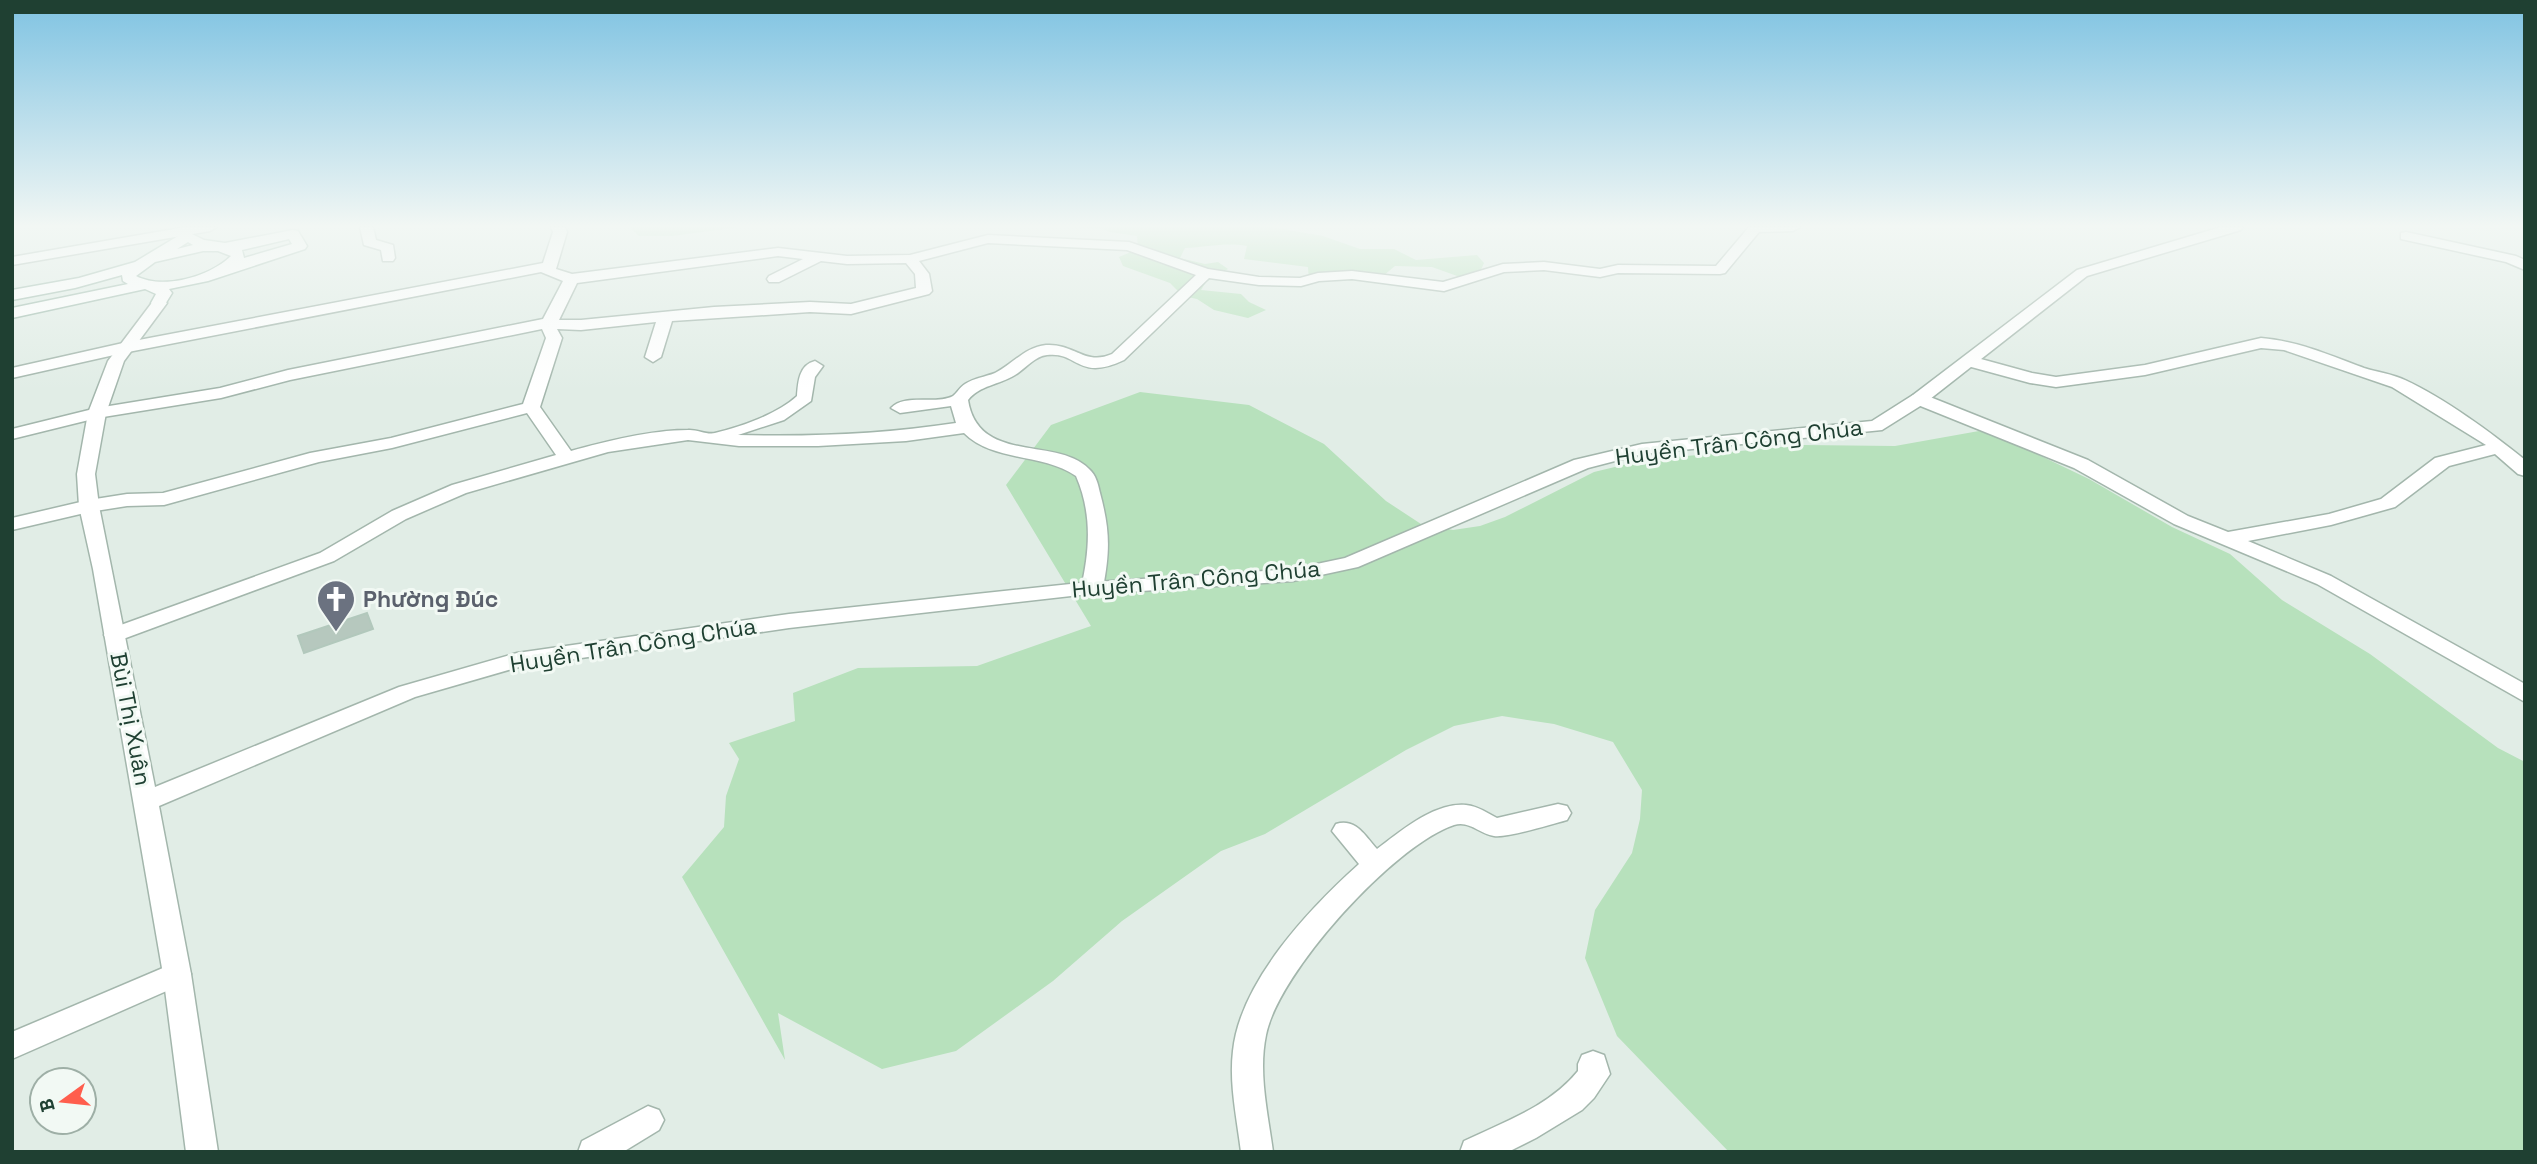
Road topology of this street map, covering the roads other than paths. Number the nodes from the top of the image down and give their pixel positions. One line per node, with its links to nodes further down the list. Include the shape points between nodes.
1 (104, 281): 15 (street)
2 (133, 281): 14 (street)
3 (184, 281): 14 (street)
4 (201, 281): 17 (street)
5 (465, 281): 21 (street)
6 (569, 281): 20 (street)
7 (923, 281): 19 (street, via 925,289 851,309 810,307)
8 (1196, 281): 27 (street, via 1105,364 1095,366 1059,351 1042,351 1004,375 976,383)
9 (1272, 281): 10 (street)
10 (1303, 281)
11 (1400, 281): 12 (street, via 1444,287)
12 (1462, 281)
13 (2071, 281): 23 (street, Huyền Trân Công Chúa)
14 (145, 285): 15 (street); 17 (street, via 164,293)
15 (90, 288): 16 (street); 18 (street)
16 (12, 296)
17 (159, 303): 21 (street, Bùi Thị Xuân)
18 (12, 315)
19 (665, 317): 20 (street); 22 (street)
20 (551, 326): 28 (street, via 554,338); 30 (street, via 535,324 221,393)
21 (123, 348): 25 (street); 30 (street, Bùi Thị Xuân)
22 (653, 357)
23 (1969, 361): 26 (street, Huyền Trân Công Chúa); 34 (street, via 2056,382 2145,370 2261,344 2285,345 2398,383)
24 (816, 366): 33 (street, via 807,376 805,397 795,405)
25 (12, 373)
26 (1919, 399): 39 (street, via 2081,464 2180,520); 40 (street, Huyền Trân Công Chúa, via 1876,426 1642,449 1581,464 1351,563 1293,575)
27 (959, 400): 29 (street); 31 (street)
28 (531, 407): 35 (street); 37 (street, via 317,457 164,499)
29 (900, 408)
30 (97, 413): 32 (street); 37 (street, Bùi Thị Xuân, via 86,474)
31 (969, 427): 33 (street, via 818,441); 40 (street, via 998,446 1070,465 1083,473 1101,523)
32 (12, 434)
33 (715, 437): 35 (street, via 677,436)
34 (2498, 447): 36 (street); 39 (street, via 2441,462 2388,503)
35 (567, 458): 41 (street, via 459,489 399,515 327,557)
36 (2525, 470)
37 (89, 506): 38 (street); 41 (street, Bùi Thị Xuân)
38 (12, 524)
39 (2224, 539): 42 (street, via 2324,580)
40 (1092, 588): 43 (street, Huyền Trân Công Chúa, via 776,623 517,660 407,692)
41 (115, 635): 43 (street, Bùi Thị Xuân)
42 (2525, 694)
43 (147, 801): 47 (street, Bùi Thị Xuân)
44 (1558, 813): 46 (street, via 1496,827 1456,814)
45 (1345, 831): 46 (street)
46 (1375, 864): 53 (street, via 1353,883 1267,992 1256,1017 1247,1052)
47 (177, 974): 48 (street); 52 (street, Bùi Thị Xuân)
48 (12, 1046)
49 (1592, 1064): 54 (street, via 1594,1074 1586,1086 1562,1107)
50 (648, 1119): 51 (street)
51 (608, 1148)
52 (202, 1152)
53 (1257, 1152)
54 (1476, 1152)

